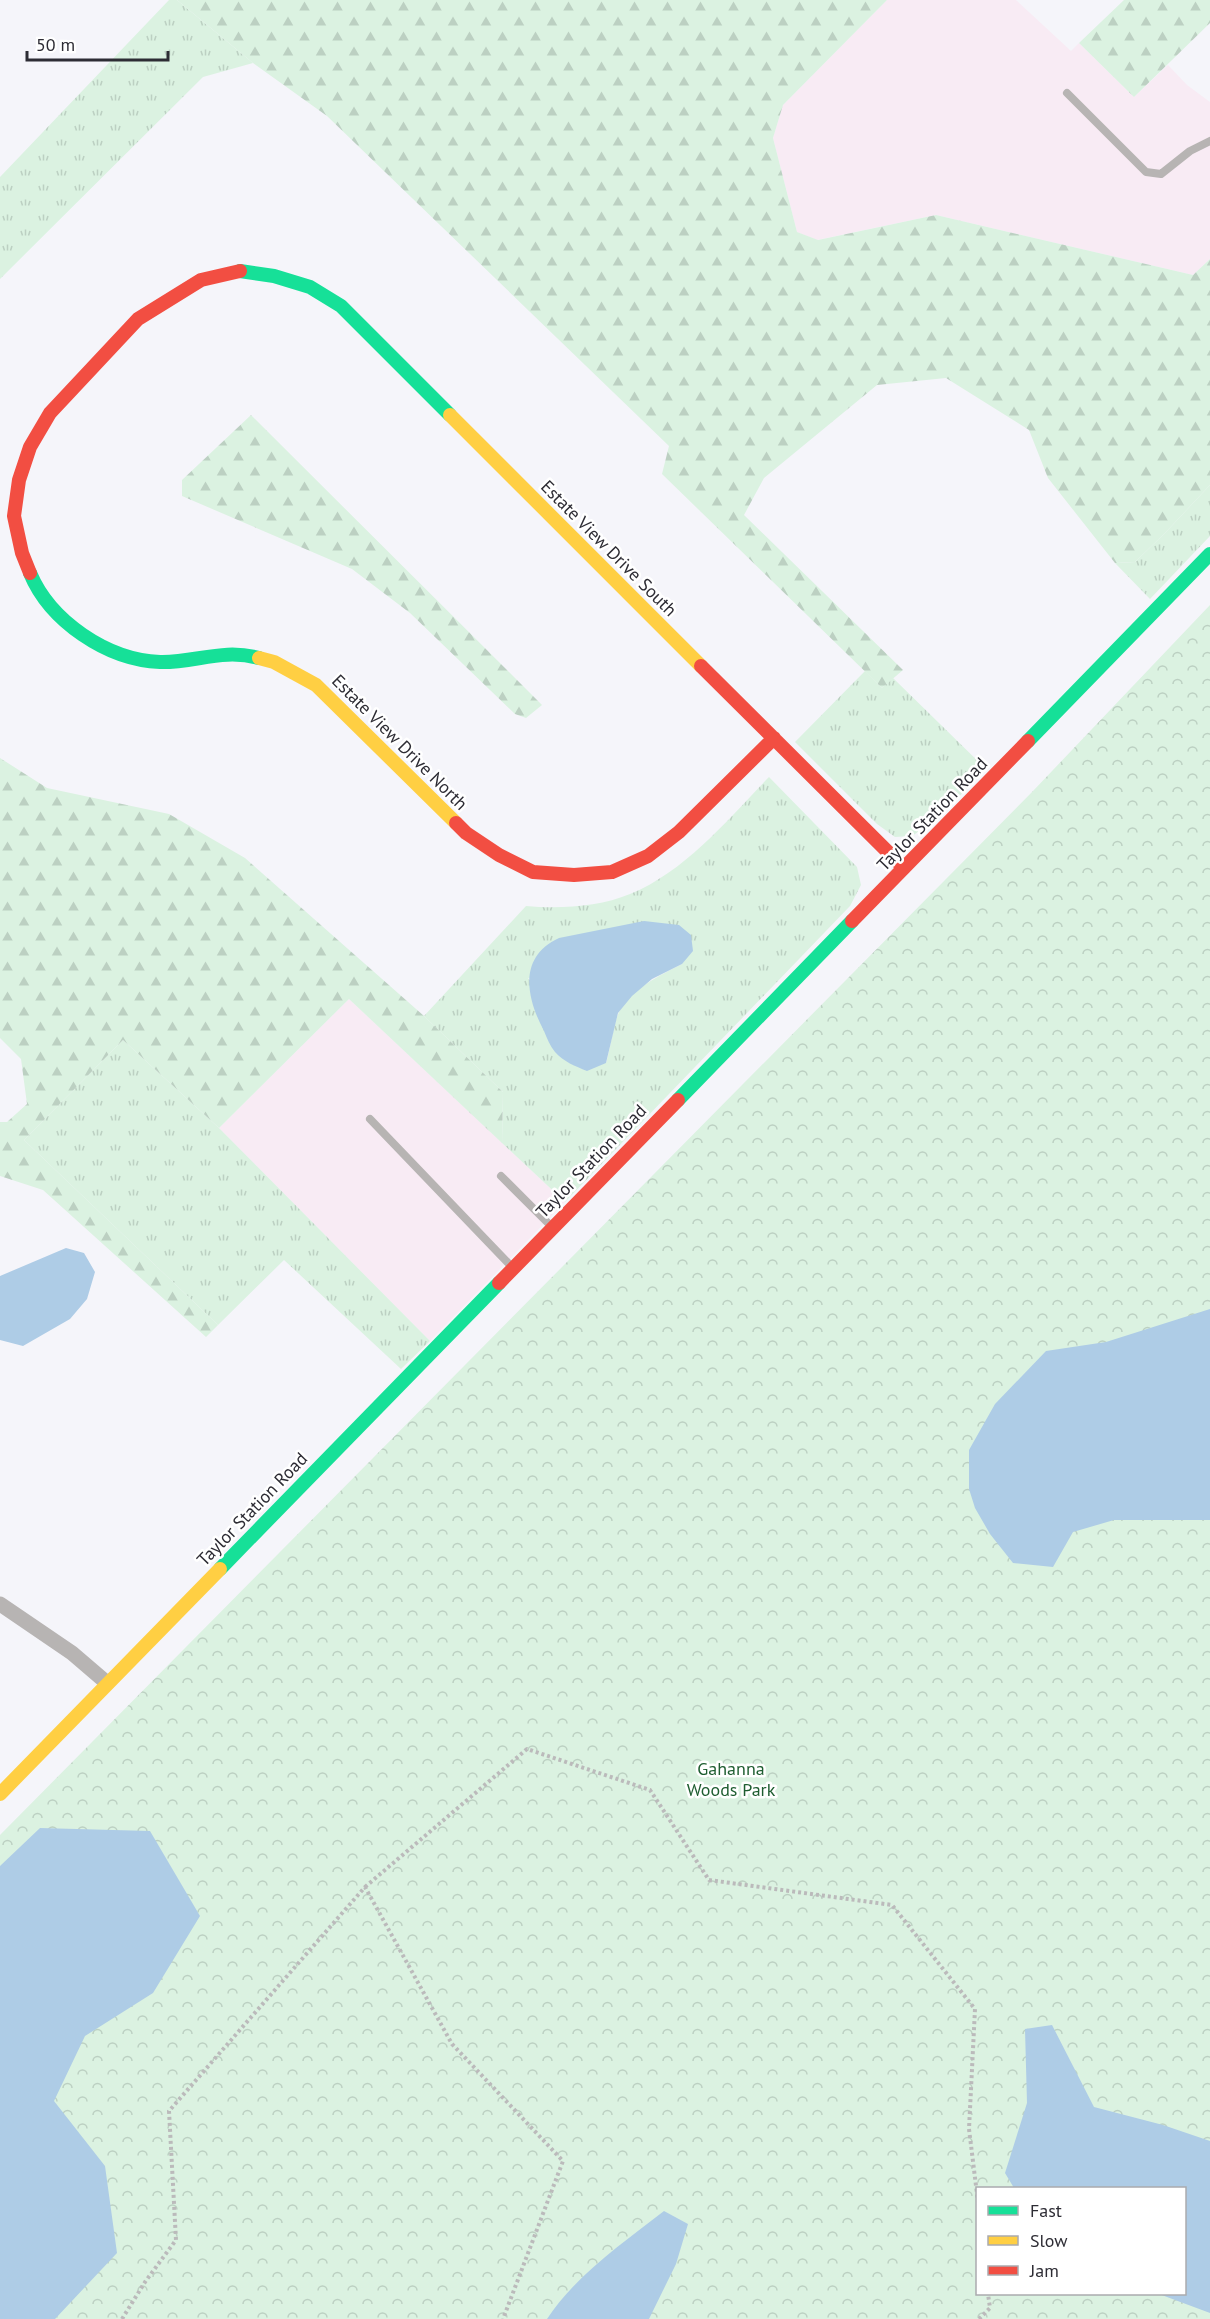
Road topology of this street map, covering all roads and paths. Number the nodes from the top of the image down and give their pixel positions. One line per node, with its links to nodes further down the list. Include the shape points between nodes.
1 (1067, 93): 2 (lane, via 1146,172 1161,174)
2 (1210, 141)
3 (274, 276): 5 (street, Estate View Drive South, via 310,287 341,306); 5 (street, Estate View Drive North, via 241,271 201,280 138,319 50,413 30,447 18,480 14,516 22,553 36,587 60,616 90,639 122,655 160,662 248,655 298,673 332,699 466,833 533,872 612,872 648,856 679,832)
4 (1210, 554): 6 (street, Taylor Station Road)
5 (774, 738): 6 (street, Estate View Drive South)
6 (904, 868): 9 (street, Taylor Station Road)
7 (370, 1119): 10 (lane)
8 (501, 1176): 9 (lane)
9 (552, 1227): 10 (street, Taylor Station Road)
10 (512, 1267): 12 (street, Taylor Station Road)
11 (0, 1604): 12 (street, via 72,1653)
12 (107, 1683): 13 (street, Taylor Station Road)
13 (0, 1794)
14 (365, 1887): 15 (path, via 527,1749 650,1790 709,1880 892,1905 975,2009 969,2129); 17 (path, via 169,2111 176,2240); 18 (path, via 452,2044 563,2161)
15 (976, 2187)
16 (988, 2295): 19 (path, via 990,2308)
17 (122, 2319)
18 (503, 2319)
19 (979, 2319)

